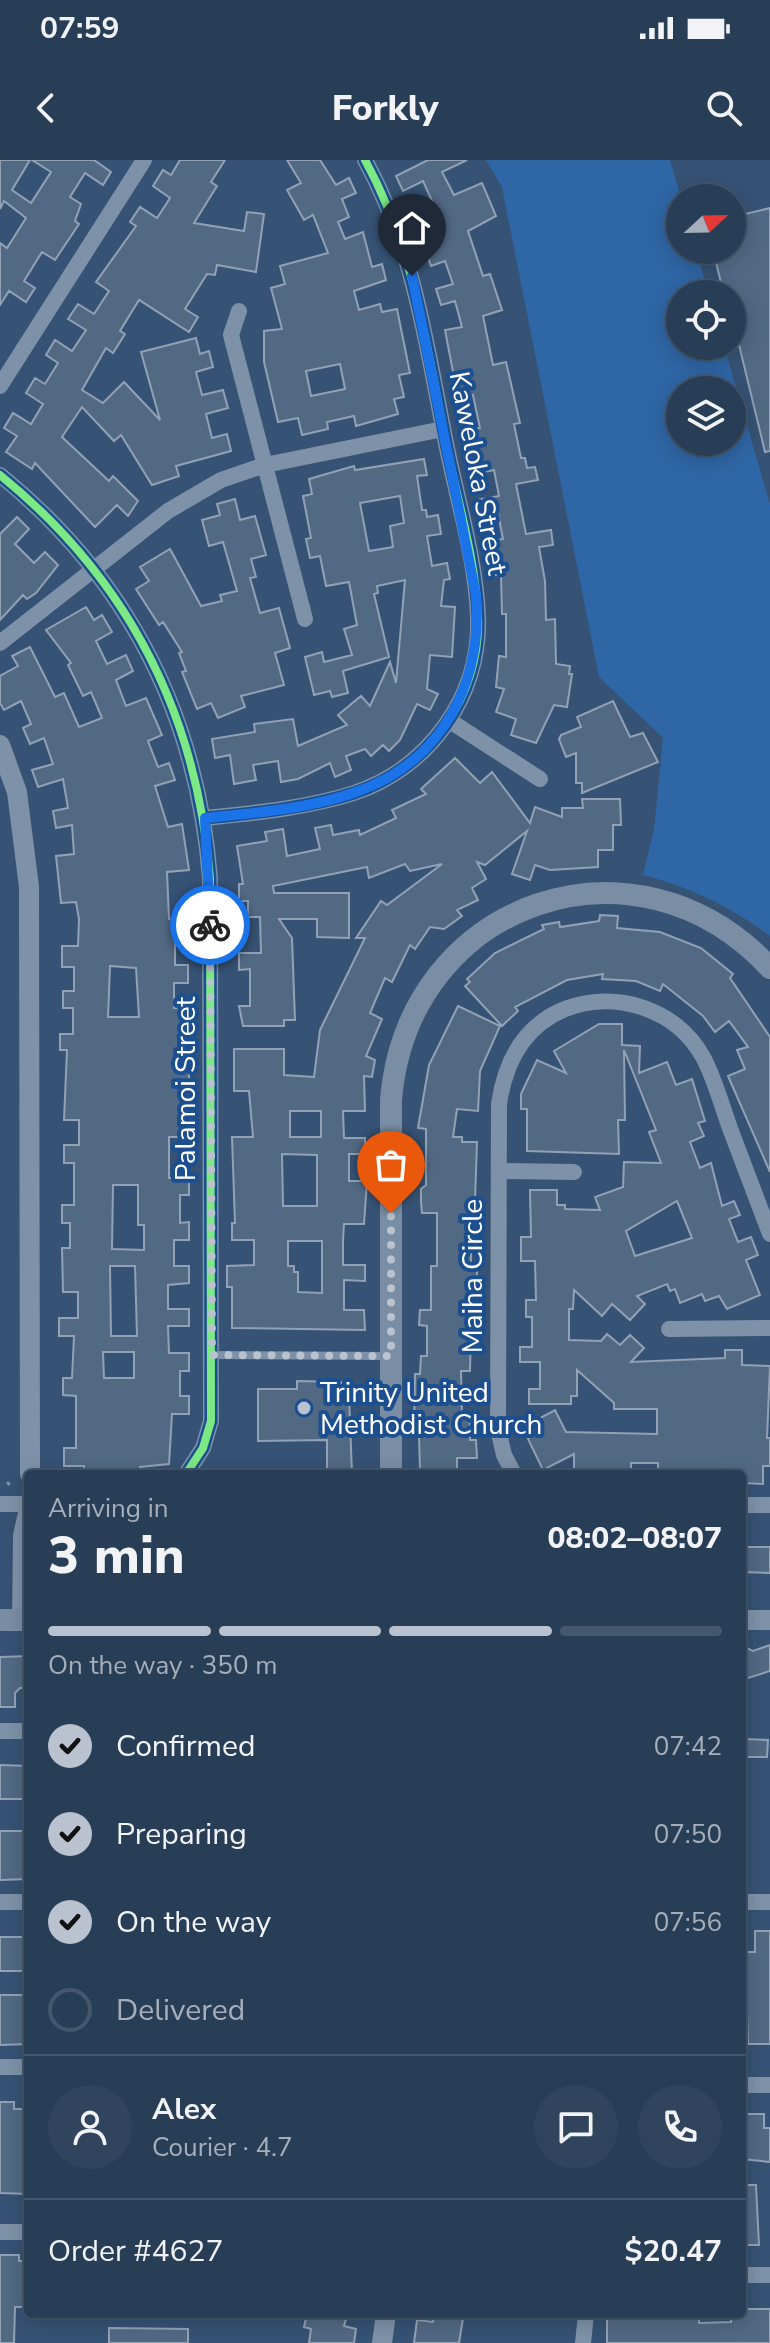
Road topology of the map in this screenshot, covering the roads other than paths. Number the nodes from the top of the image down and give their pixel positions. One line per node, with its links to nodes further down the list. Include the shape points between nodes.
1 (144, 160): 4 (street)
2 (365, 160): 5 (street, Kaweloka Street, via 389,208 412,276)
3 (239, 311): 6 (street, via 231,335)
4 (0, 386)
5 (443, 429): 6 (street); 11 (street, Kaweloka Street, via 478,620 470,675)
6 (265, 465): 8 (street, via 193,495); 9 (street)
7 (0, 475): 8 (street, Palamoi Street)
8 (94, 569): 10 (street); 15 (street, Palamoi Street, via 159,674 181,727)
9 (305, 619)
10 (0, 643)
11 (450, 721): 13 (street); 15 (street, Kaweloka Street, via 406,765 357,792)
12 (0, 745): 16 (street, via 17,792)
13 (540, 779)
14 (0, 784): 16 (street)
15 (205, 818): 23 (street, Palamoi Street, via 210,878)
16 (20, 822): 25 (street, via 29,887)
17 (770, 968): 24 (main road, via 732,932 694,911 650,896 604,892 548,900 513,913 474,938 443,967 413,1013 393,1074)
18 (499, 1171): 19 (street, Maiha Circle); 20 (street, Maiha Circle, via 502,1084 506,1067 529,1034 550,1017 581,1004 633,1004 670,1021 704,1058); 28 (street, Maiha Circle, via 498,1429)
19 (574, 1172)
20 (770, 1234)
21 (770, 1328): 22 (street)
22 (669, 1329)
23 (212, 1355): 24 (lane); 26 (street, Palamoi Street, via 211,1421)
24 (391, 1356): 27 (main road)
25 (30, 1470)
26 (189, 1470)
27 (391, 1470)
28 (512, 1470)
29 (0, 1504): 30 (street)
30 (24, 1504)
31 (746, 1505): 32 (street)
32 (770, 1505)
33 (24, 1531): 34 (street)
34 (17, 1620)
35 (746, 1620): 36 (street)
36 (770, 1620)
37 (0, 1731): 38 (street)
38 (24, 1731)
39 (0, 1902): 40 (street)
40 (24, 1902)
41 (746, 1902): 42 (street)
42 (770, 1902)
43 (0, 2067): 44 (street)
44 (24, 2067)
45 (746, 2085): 46 (street)
46 (770, 2085)
47 (0, 2232): 48 (street)
48 (24, 2232)
49 (746, 2275): 50 (street)
50 (770, 2275)
51 (385, 2318): 53 (street)
52 (586, 2318): 54 (street)
53 (382, 2343)
54 (583, 2343)

